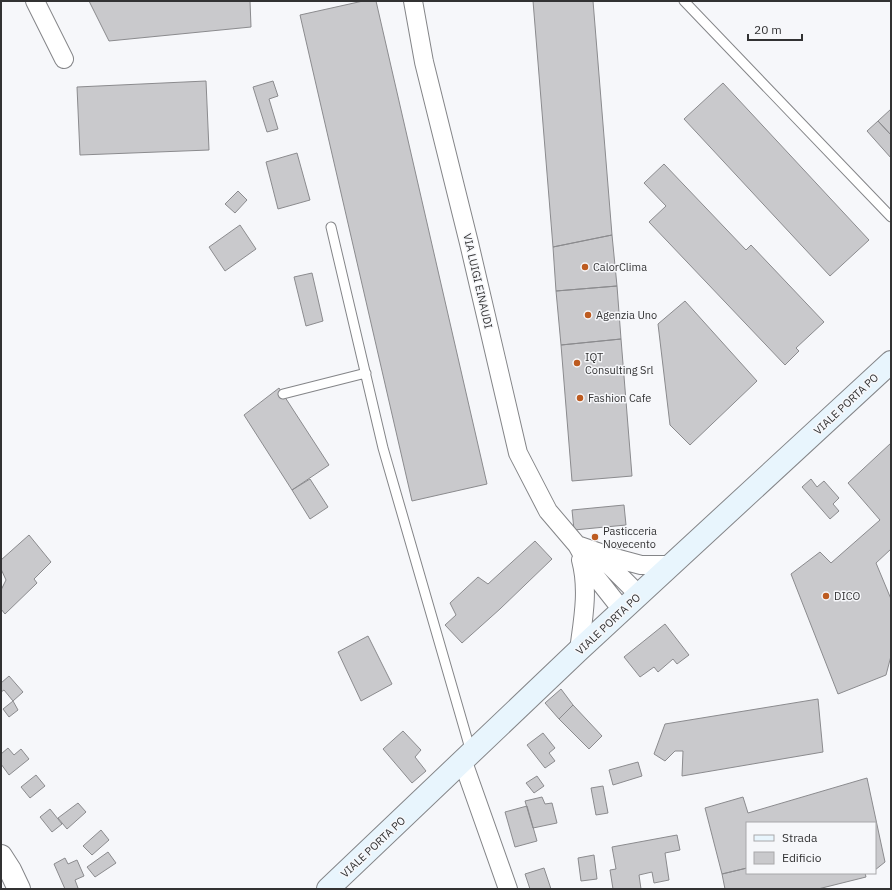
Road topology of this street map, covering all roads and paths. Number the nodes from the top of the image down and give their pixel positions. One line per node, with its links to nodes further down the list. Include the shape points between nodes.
1 (34, 1): 4 (street)
2 (413, 1): 10 (street, VIA LUIGI EINAUDI, via 424,62 518,453 548,511)
3 (684, 1): 5 (lane)
4 (64, 60)
5 (891, 216)
6 (331, 227): 8 (lane)
7 (891, 362): 11 (main road, VIALE PORTA PO)
8 (366, 373): 9 (lane); 15 (lane, via 383,448)
9 (283, 394)
10 (577, 545): 11 (street, via 641,565); 12 (street, VIA LUIGI EINAUDI, via 608,564); 13 (street, VIA LUIGI EINAUDI, via 592,572); 14 (street, VIA LUIGI EINAUDI, via 584,573 586,597)
11 (672, 565): 12 (main road, VIALE PORTA PO)
12 (639, 596): 13 (main road, VIALE PORTA PO)
13 (622, 610): 14 (main road, VIALE PORTA PO)
14 (579, 650): 15 (main road, VIALE PORTA PO)
15 (467, 758): 18 (main road, VIALE PORTA PO); 19 (street)
16 (1, 856): 17 (street)
17 (19, 889)
18 (328, 889)
19 (508, 889)

